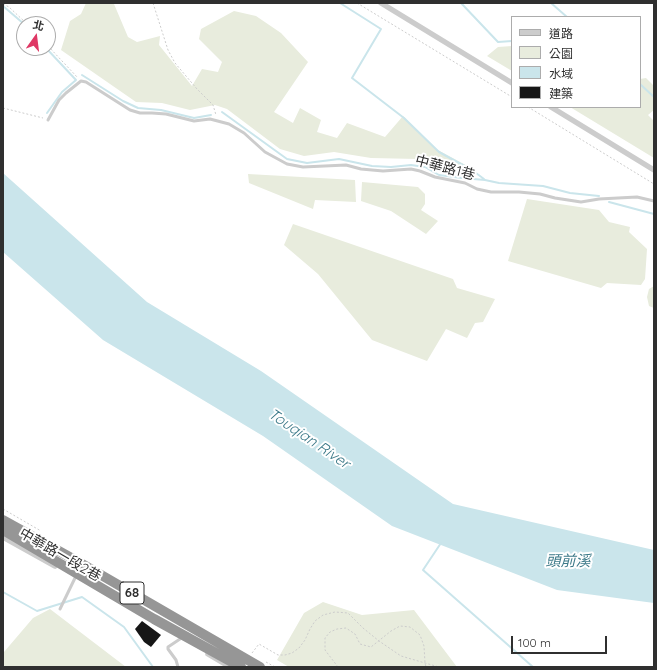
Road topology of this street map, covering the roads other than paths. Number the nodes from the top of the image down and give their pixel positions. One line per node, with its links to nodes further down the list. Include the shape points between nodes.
1 (381, 3): 2 (street)
2 (511, 82)
3 (553, 108): 5 (street)
4 (48, 120): 6 (lane, 中華路1巷, via 59,100 81,81 130,110 140,113 166,114 194,121 210,119 229,124 244,133 264,152 287,164 302,167 346,165 361,170 383,171 411,169 491,192 540,194 581,202 637,197)
5 (654, 170)
6 (654, 201)
7 (3, 520): 16 (highway, 68, bridge)
8 (3, 530): 15 (highway, 68, bridge)
9 (3, 537): 10 (street, 中華路一段2巷)
10 (75, 578): 11 (lane); 12 (street, 中華路一段2巷)
11 (60, 609)
12 (180, 639): 13 (lane, via 168,646); 14 (street, 中華路一段2巷)
13 (178, 667)
14 (230, 667)
15 (241, 667)
16 (260, 667)

